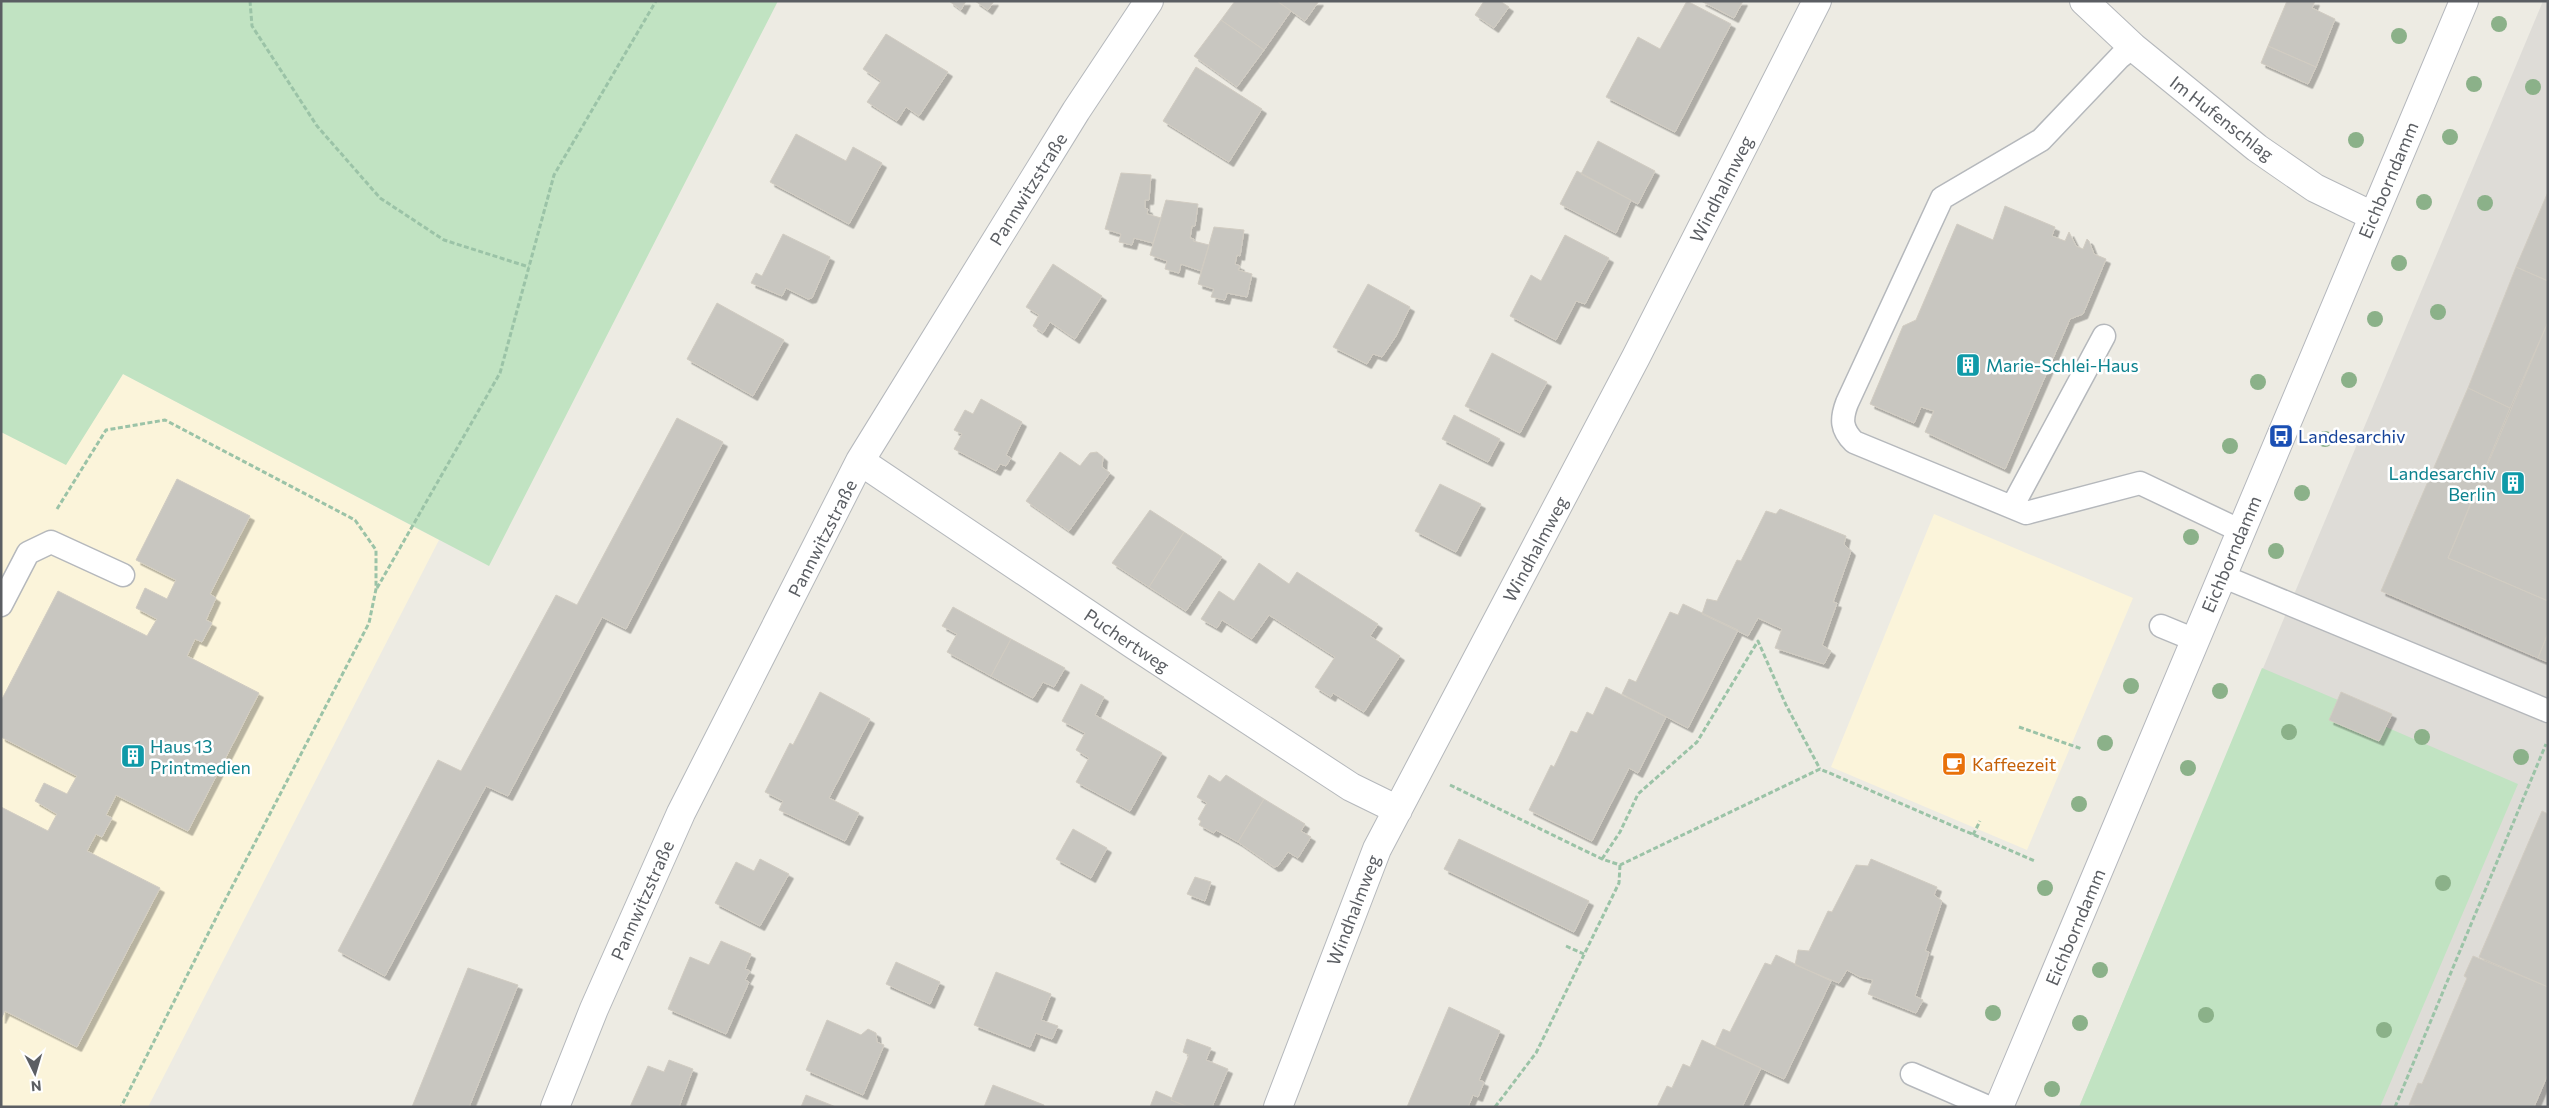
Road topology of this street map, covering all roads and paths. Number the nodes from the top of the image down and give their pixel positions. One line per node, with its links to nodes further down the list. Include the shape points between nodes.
1 (250, 1): 9 (path, via 252,26 317,126 380,198 444,240)
2 (656, 1): 9 (path, via 554,175)
3 (1149, 1): 11 (street, Pannwitzstraße, via 1076,111)
4 (1817, 1): 27 (street, Windhalmweg, via 1636,357)
5 (2084, 1): 7 (street, Im Hufenschlag)
6 (2464, 1): 8 (street, Eichborndamm)
7 (2133, 47): 8 (street, Im Hufenschlag, via 2257,148 2315,188); 12 (lane, via 2041,140 1942,198 1842,416 1842,425 1854,442)
8 (2373, 216): 13 (street, Eichborndamm)
9 (529, 267): 17 (path, via 500,373)
10 (2104, 336): 12 (lane)
11 (860, 461): 27 (street, Puchertweg, via 1351,787); 37 (street, Pannwitzstraße, via 681,814 594,1009)
12 (2012, 507): 13 (lane, via 2026,513 2140,484)
13 (2241, 531): 16 (street, Eichborndamm)
14 (28, 553): 15 (lane, via 52,542); 17 (path, via 106,430 165,420 355,520 376,550); 18 (lane)
15 (123, 575)
16 (2222, 576): 20 (street, Eichborndamm); 21 (lane)
17 (376, 589): 36 (path, via 370,623)
18 (1, 605)
19 (2161, 626): 20 (lane)
20 (2195, 640): 41 (street, Eichborndamm)
21 (2548, 711)
22 (2019, 727): 24 (path)
23 (2548, 738): 42 (path)
24 (2082, 750)
25 (1820, 769): 29 (path); 30 (path, via 1786,705 1758,641 1697,742 1638,794 1620,832); 32 (path)
26 (1444, 782): 30 (path)
27 (1398, 810): 38 (street, Windhalmweg, via 1377,849)
28 (1980, 821): 29 (path)
29 (1973, 835): 31 (path)
30 (1602, 859): 32 (path)
31 (2036, 861)
32 (1620, 865): 34 (path, via 1620,883)
33 (1566, 946): 34 (path)
34 (1584, 954): 39 (path, via 1536,1053)
35 (1912, 1074): 40 (lane)
36 (121, 1107)
37 (555, 1107)
38 (1278, 1107)
39 (1495, 1107)
40 (1988, 1107)
41 (1999, 1107)
42 (2395, 1107)

